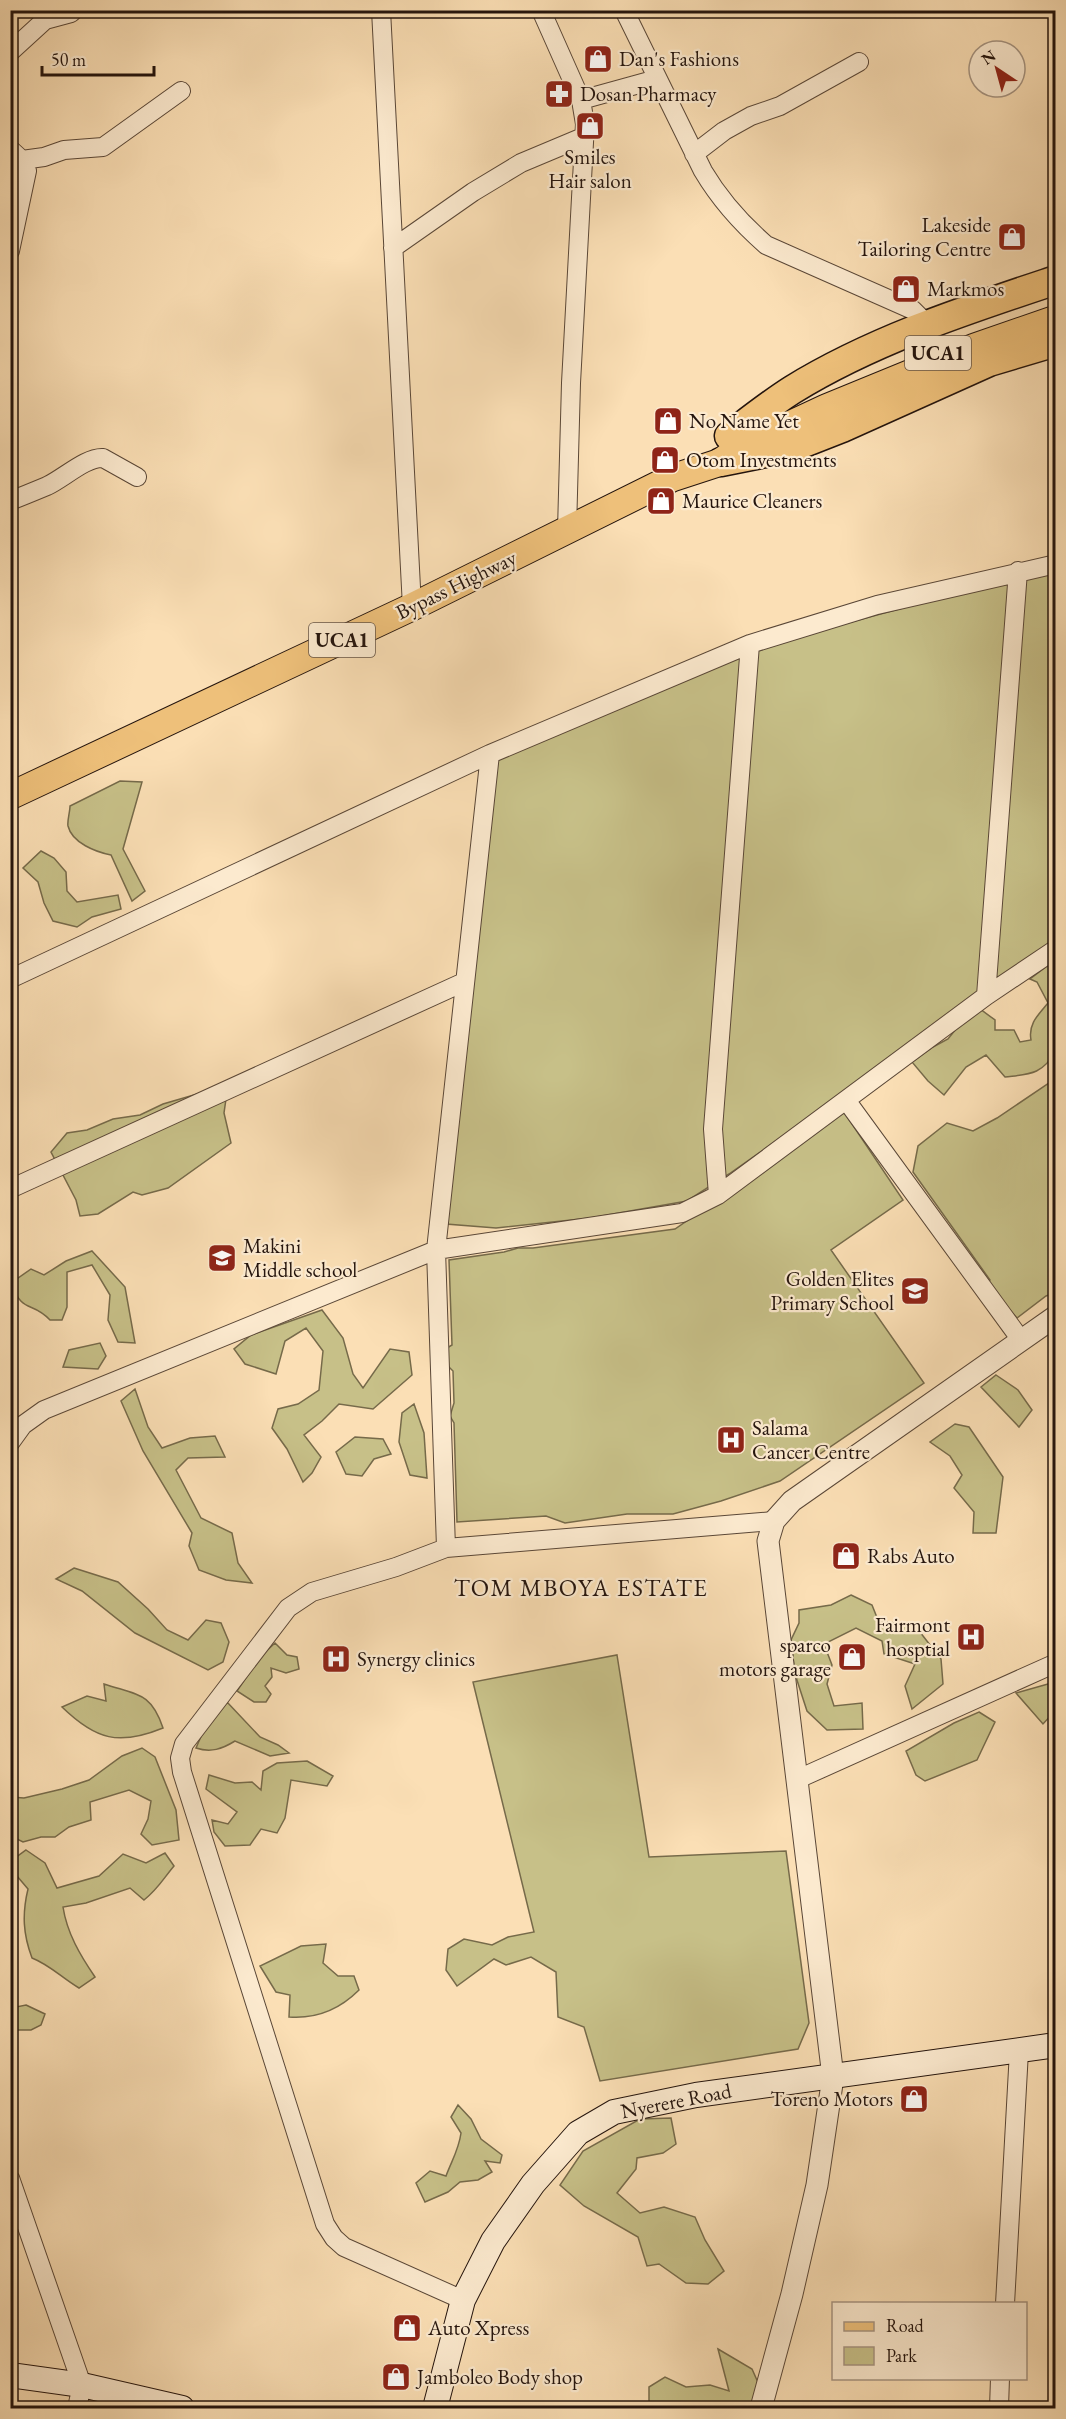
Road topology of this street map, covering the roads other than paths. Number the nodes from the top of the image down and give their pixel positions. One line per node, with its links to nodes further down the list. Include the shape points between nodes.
1 (74, 10): 5 (street, via 45,20)
2 (381, 10): 13 (street)
3 (541, 10): 9 (street)
4 (624, 10): 7 (street)
5 (10, 52)
6 (859, 62): 12 (street, via 780,106 733,126)
7 (657, 79): 9 (street); 12 (street)
8 (181, 91): 11 (street, via 103,147 64,150 44,157)
9 (581, 100): 10 (street)
10 (583, 137): 13 (street, via 521,164 473,192); 24 (street)
11 (16, 154): 14 (street, via 26,166 26,178)
12 (694, 154): 18 (street, via 711,185 766,245 913,310)
13 (393, 248): 27 (street)
14 (10, 251)
15 (1056, 280): 18 (highway)
16 (1056, 308): 20 (main road, Bypass Highway / UCA1, via 846,387)
17 (1056, 319): 20 (main road, Bypass Highway / UCA1)
18 (927, 324): 21 (highway, via 819,374 771,404)
19 (1056, 342): 21 (highway, via 989,362 791,448)
20 (824, 404): 21 (main road, Bypass Highway / UCA1, via 738,449)
21 (725, 449): 24 (main road, Bypass Highway / UCA1)
22 (137, 477): 23 (street, via 97,458 54,483)
23 (10, 501)
24 (567, 530): 27 (main road, Bypass Highway / UCA1)
25 (1056, 564): 26 (street)
26 (1018, 571): 28 (street, via 877,605); 34 (street)
27 (411, 607): 30 (main road, Bypass Highway / UCA1)
28 (750, 644): 29 (street); 37 (street, via 713,1129)
29 (490, 754): 32 (street); 33 (street)
30 (10, 796)
31 (1056, 949): 34 (street)
32 (10, 979)
33 (464, 982): 36 (street); 38 (street)
34 (986, 996): 35 (street)
35 (846, 1100): 37 (street); 40 (street)
36 (10, 1189)
37 (718, 1195): 38 (street, via 682,1213)
38 (436, 1250): 41 (street, via 44,1410 23,1425); 43 (street)
39 (1056, 1316): 40 (street)
40 (1021, 1340): 42 (street, via 792,1501)
41 (10, 1443)
42 (774, 1521): 43 (street); 45 (street, via 768,1541)
43 (446, 1548): 50 (street, via 312,1592 288,1608 194,1730 180,1758 325,2224 344,2247)
44 (1056, 1663): 45 (street)
45 (798, 1779): 48 (street)
46 (1056, 2045): 47 (main road, Nyerere Road)
47 (1019, 2050): 48 (main road, Nyerere Road); 51 (street)
48 (833, 2077): 50 (main road, Nyerere Road, via 696,2095 614,2112 578,2133 533,2184 493,2241); 57 (street, via 817,2185)
49 (10, 2178): 54 (street)
50 (463, 2300): 56 (main road, Nyerere Road)
51 (1005, 2302)
52 (10, 2375): 54 (main road)
53 (1000, 2380): 58 (street)
54 (80, 2397): 55 (main road)
55 (182, 2409)
56 (435, 2409)
57 (761, 2409)
58 (999, 2409)

